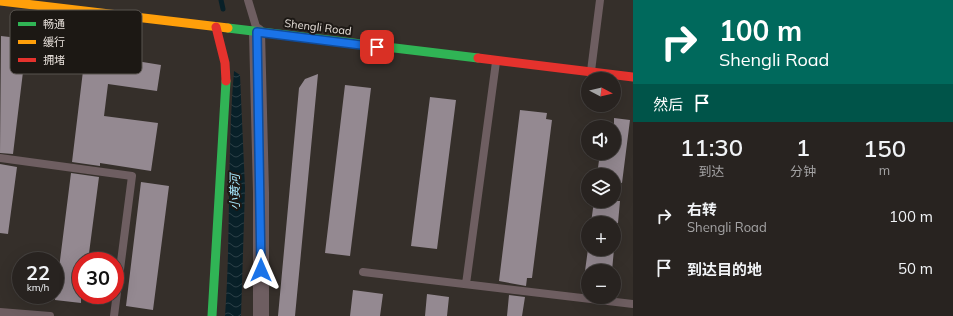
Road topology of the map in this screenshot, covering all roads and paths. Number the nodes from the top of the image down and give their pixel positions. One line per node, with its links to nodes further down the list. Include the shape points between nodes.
1 (248, 0): 7 (lane)
2 (600, 0): 9 (lane)
3 (0, 1): 4 (street, Shengli Road)
4 (75, 10)
5 (142, 18): 6 (street, Shengli Road)
6 (216, 27): 7 (street, Shengli Road); 19 (street, via 225,63 226,88)
7 (257, 32): 8 (street, Shengli Road); 20 (street)
8 (496, 61): 9 (street, Shengli Road); 14 (lane)
9 (591, 72)
10 (621, 76): 11 (street, Shengli Road)
11 (633, 77)
12 (0, 158): 18 (lane, via 132,176)
13 (363, 272): 14 (lane)
14 (466, 284): 15 (lane)
15 (633, 304)
16 (0, 312): 17 (lane)
17 (50, 316)
18 (114, 316)
19 (212, 316)
20 (261, 316)

